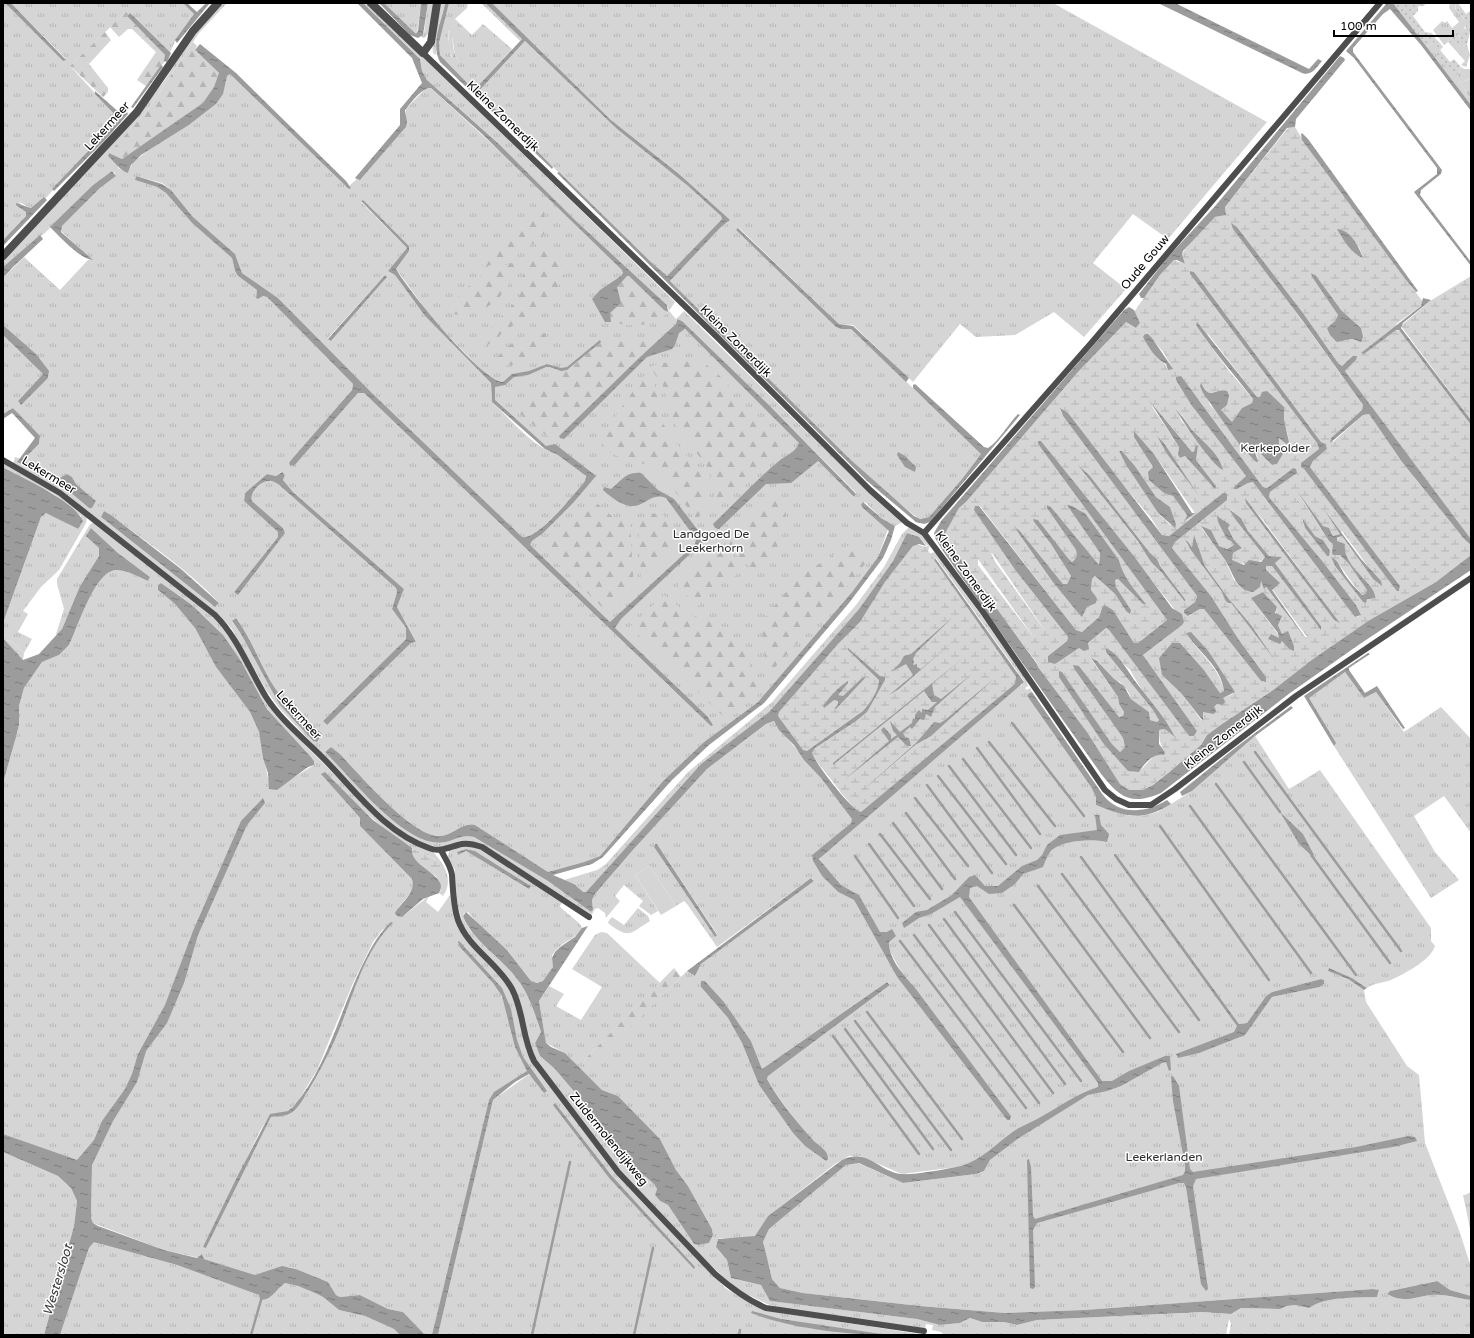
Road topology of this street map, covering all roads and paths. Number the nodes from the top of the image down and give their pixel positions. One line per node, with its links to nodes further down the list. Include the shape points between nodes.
1 (218, 3): 6 (street, Lekermeer, via 193,31 137,112)
2 (371, 3): 5 (street)
3 (437, 3): 5 (street, via 431,42)
4 (1380, 3): 8 (street, Oude Gouw, via 1102,330)
5 (423, 53): 8 (street, Kleine Zomerdijk, via 712,331 870,490 907,523)
6 (3, 256)
7 (3, 460): 10 (street, Lekermeer, via 60,493 215,615 230,633 266,697 286,722 384,821 412,841 430,849)
8 (924, 533): 9 (street, Kleine Zomerdijk, via 983,612 1105,790 1130,805 1151,805 1296,696)
9 (1471, 578)
10 (441, 850): 11 (street, Lekermeer, via 464,844 482,847); 12 (street, Zuidermolendijkweg, via 452,874 451,888 458,920 475,947 511,988 519,1009 527,1046 534,1061 618,1172 715,1274 733,1290 766,1308)
11 (589, 917)
12 (924, 1331)

